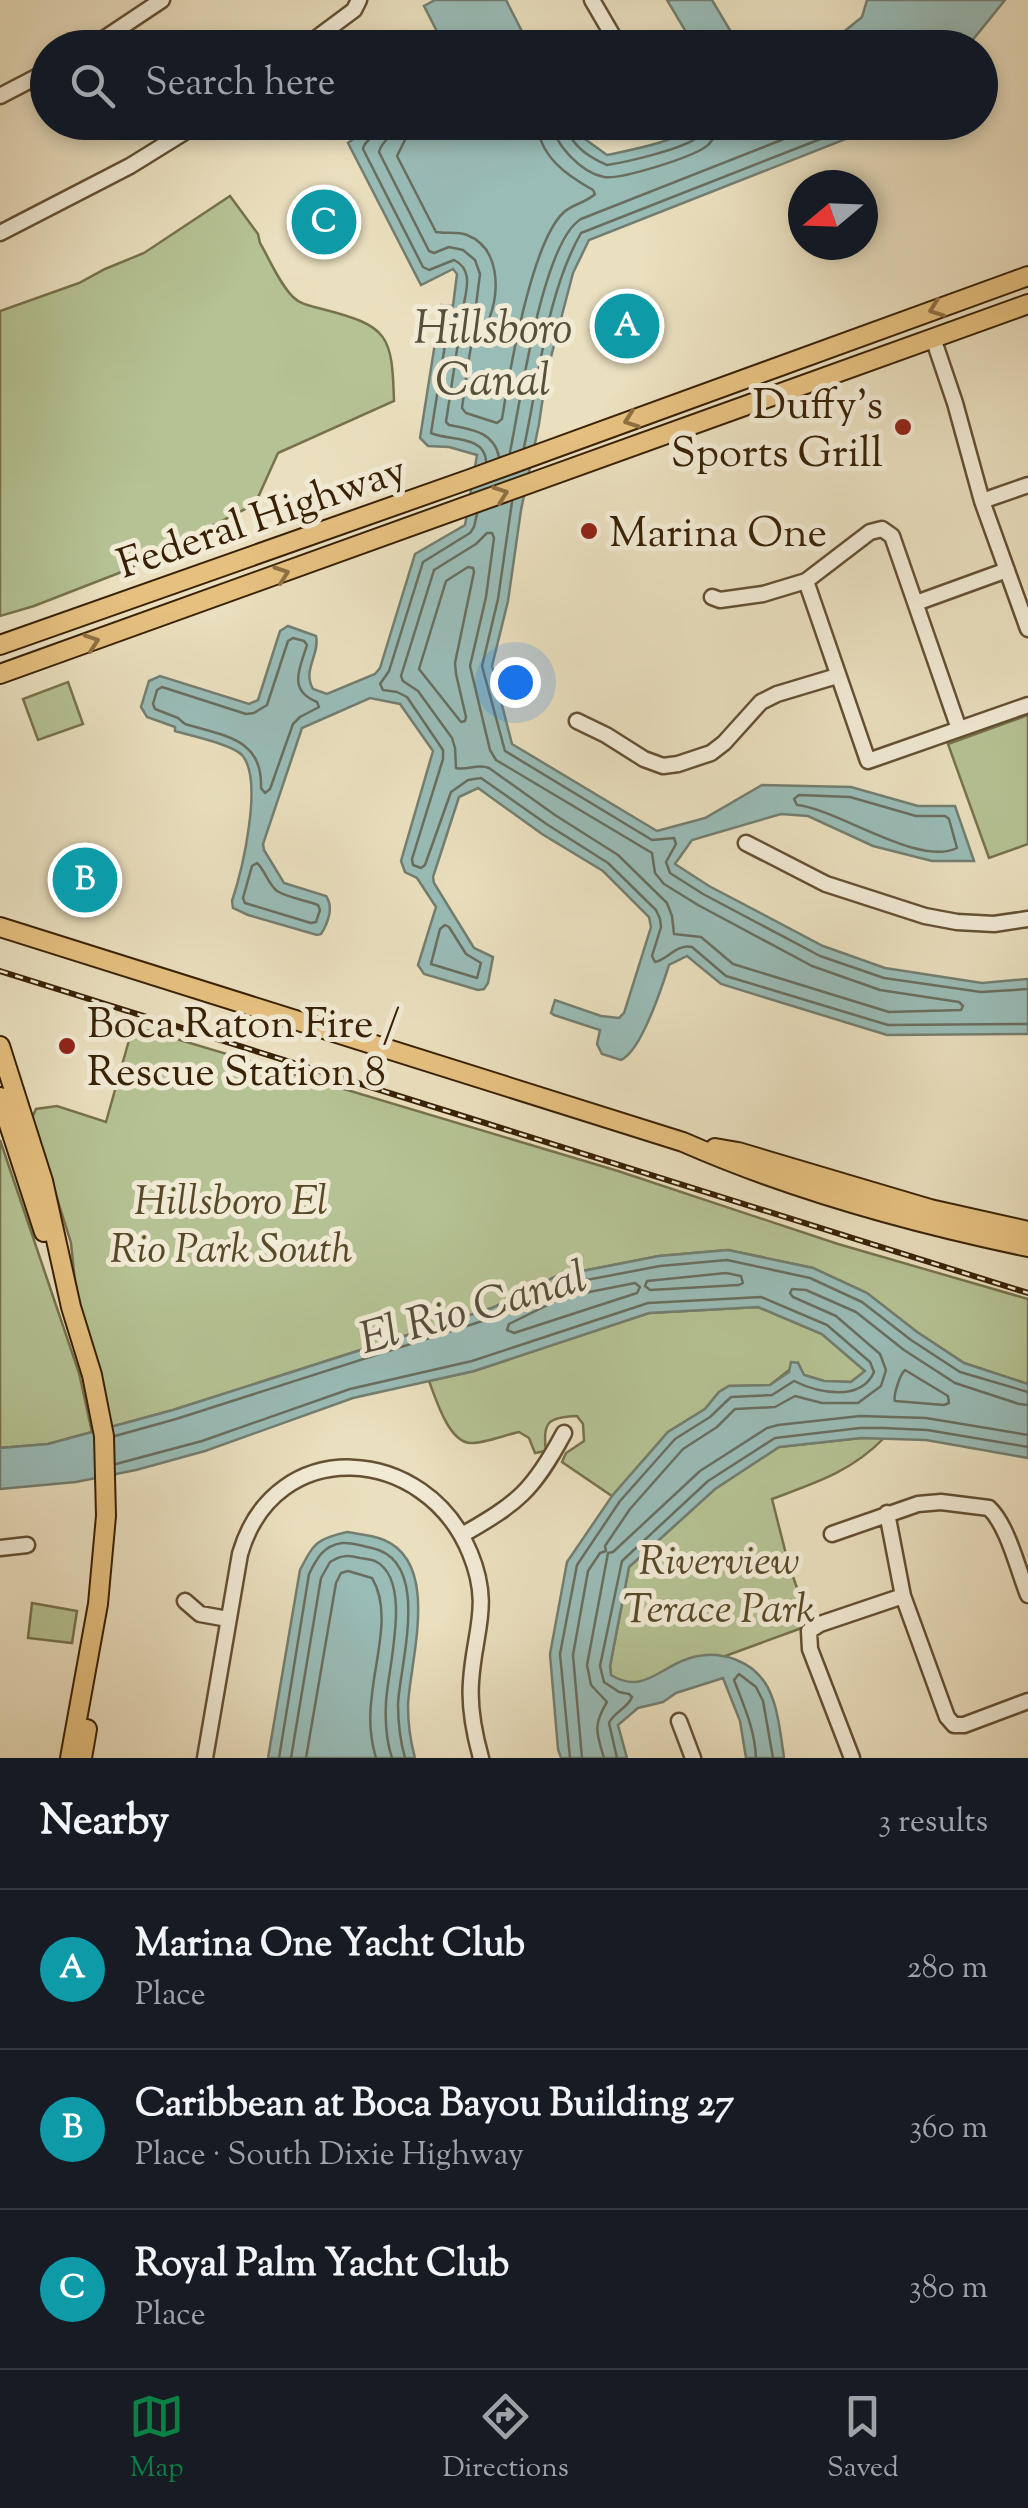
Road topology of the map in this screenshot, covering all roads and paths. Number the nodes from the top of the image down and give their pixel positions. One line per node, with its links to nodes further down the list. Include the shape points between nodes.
1 (162, 0): 4 (street)
2 (359, 0): 5 (street)
3 (592, 0): 6 (street)
4 (117, 30)
5 (327, 30)
6 (610, 30)
7 (30, 81): 8 (street)
8 (0, 96)
9 (172, 140): 10 (street)
10 (0, 233)
11 (1028, 276): 12 (main road, Federal Highway)
12 (1002, 285): 14 (main road, via 1000,302); 16 (main road, Federal Highway, one-way to 16)
13 (1028, 304): 14 (main road, Federal Highway)
14 (982, 320): 15 (main road, Federal Highway)
15 (933, 338): 18 (main road, Federal Highway); 21 (street)
16 (847, 340): 17 (main road, Federal Highway); 18 (main road, via 827,359)
17 (804, 356): 19 (main road, via 798,376); 22 (main road, Federal Highway, one-way to 22)
18 (824, 377): 19 (main road, Federal Highway)
19 (782, 392): 29 (main road, Federal Highway, one-way to 19)
20 (1028, 485): 21 (street)
21 (982, 501): 23 (street)
22 (212, 569): 25 (main road, Federal Highway); 29 (main road, via 194,585)
23 (1007, 570): 26 (street); 28 (street)
24 (806, 580): 27 (street, via 763,594); 28 (street, via 882,529 892,536); 34 (street)
25 (170, 584): 30 (main road, via 169,605); 32 (main road, Federal Highway)
26 (1023, 596): 31 (street)
27 (712, 597)
28 (916, 604): 37 (street)
29 (191, 607): 30 (main road, Federal Highway)
30 (150, 622): 33 (main road, Federal Highway, one-way to 30)
31 (1028, 630)
32 (0, 644)
33 (0, 674)
34 (837, 676): 36 (street, via 761,702 711,753 678,764 644,759); 37 (street, via 868,760)
35 (1028, 706): 37 (street)
36 (577, 721)
37 (959, 729)
38 (746, 843): 39 (street, via 826,884 925,916 994,924)
39 (1028, 919)
40 (4, 931): 43 (main road)
41 (0, 1046): 42 (main road)
42 (6, 1104): 56 (main road, via 100,1408 107,1490)
43 (683, 1142): 44 (main road); 45 (main road, via 734,1164)
44 (1028, 1231): 45 (main road)
45 (999, 1241): 46 (main road)
46 (1028, 1250)
47 (564, 1433): 50 (street, via 529,1489)
48 (887, 1513): 49 (street); 53 (street, via 940,1502 989,1508); 54 (street)
49 (832, 1534)
50 (462, 1536): 57 (street, via 435,1502 398,1477 352,1467 314,1473 273,1497 252,1524); 63 (street, via 481,1599 471,1700)
51 (27, 1545): 52 (street)
52 (0, 1548)
53 (1028, 1595)
54 (903, 1596): 58 (street, via 954,1725); 65 (street, via 809,1631 810,1650)
55 (185, 1601): 57 (street, via 200,1614)
56 (98, 1604): 60 (main road); 61 (main road, via 100,1644)
57 (228, 1619): 62 (street)
58 (1028, 1701)
59 (679, 1722): 64 (street)
60 (70, 1758)
61 (82, 1758)
62 (205, 1758)
63 (481, 1758)
64 (693, 1758)
65 (852, 1758)

